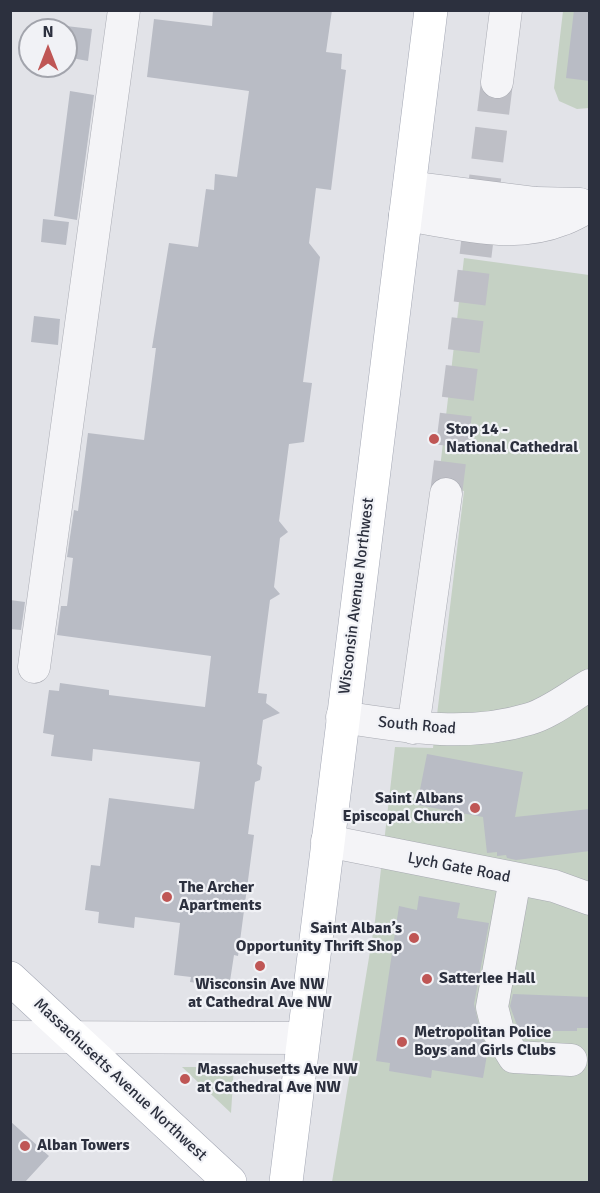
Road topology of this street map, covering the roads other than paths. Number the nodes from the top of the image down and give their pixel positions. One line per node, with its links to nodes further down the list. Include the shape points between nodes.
1 (124, 10): 8 (street)
2 (431, 10): 5 (main road, Wisconsin Avenue Northwest)
3 (506, 10): 4 (street)
4 (497, 82)
5 (407, 201): 6 (street, via 494,229 559,221); 10 (main road, Wisconsin Avenue Northwest)
6 (590, 205)
7 (446, 494): 11 (street)
8 (34, 667)
9 (590, 686): 11 (street, South Road, via 531,719 476,730)
10 (342, 717): 11 (street, South Road); 12 (main road, Wisconsin Avenue Northwest)
11 (413, 728)
12 (327, 841): 13 (street, Lych Gate Road); 18 (main road, Wisconsin Avenue Northwest)
13 (514, 879): 14 (street, Lych Gate Road, via 554,886); 19 (street, via 492,1007 498,1031 514,1057)
14 (590, 899)
15 (10, 978): 16 (main road, Massachusetts Avenue Northwest)
16 (73, 1036): 17 (street); 18 (street); 20 (main road, Massachusetts Avenue Northwest)
17 (10, 1037)
18 (302, 1038): 21 (main road, Wisconsin Avenue Northwest)
19 (571, 1060)
20 (230, 1182)
21 (286, 1182)

